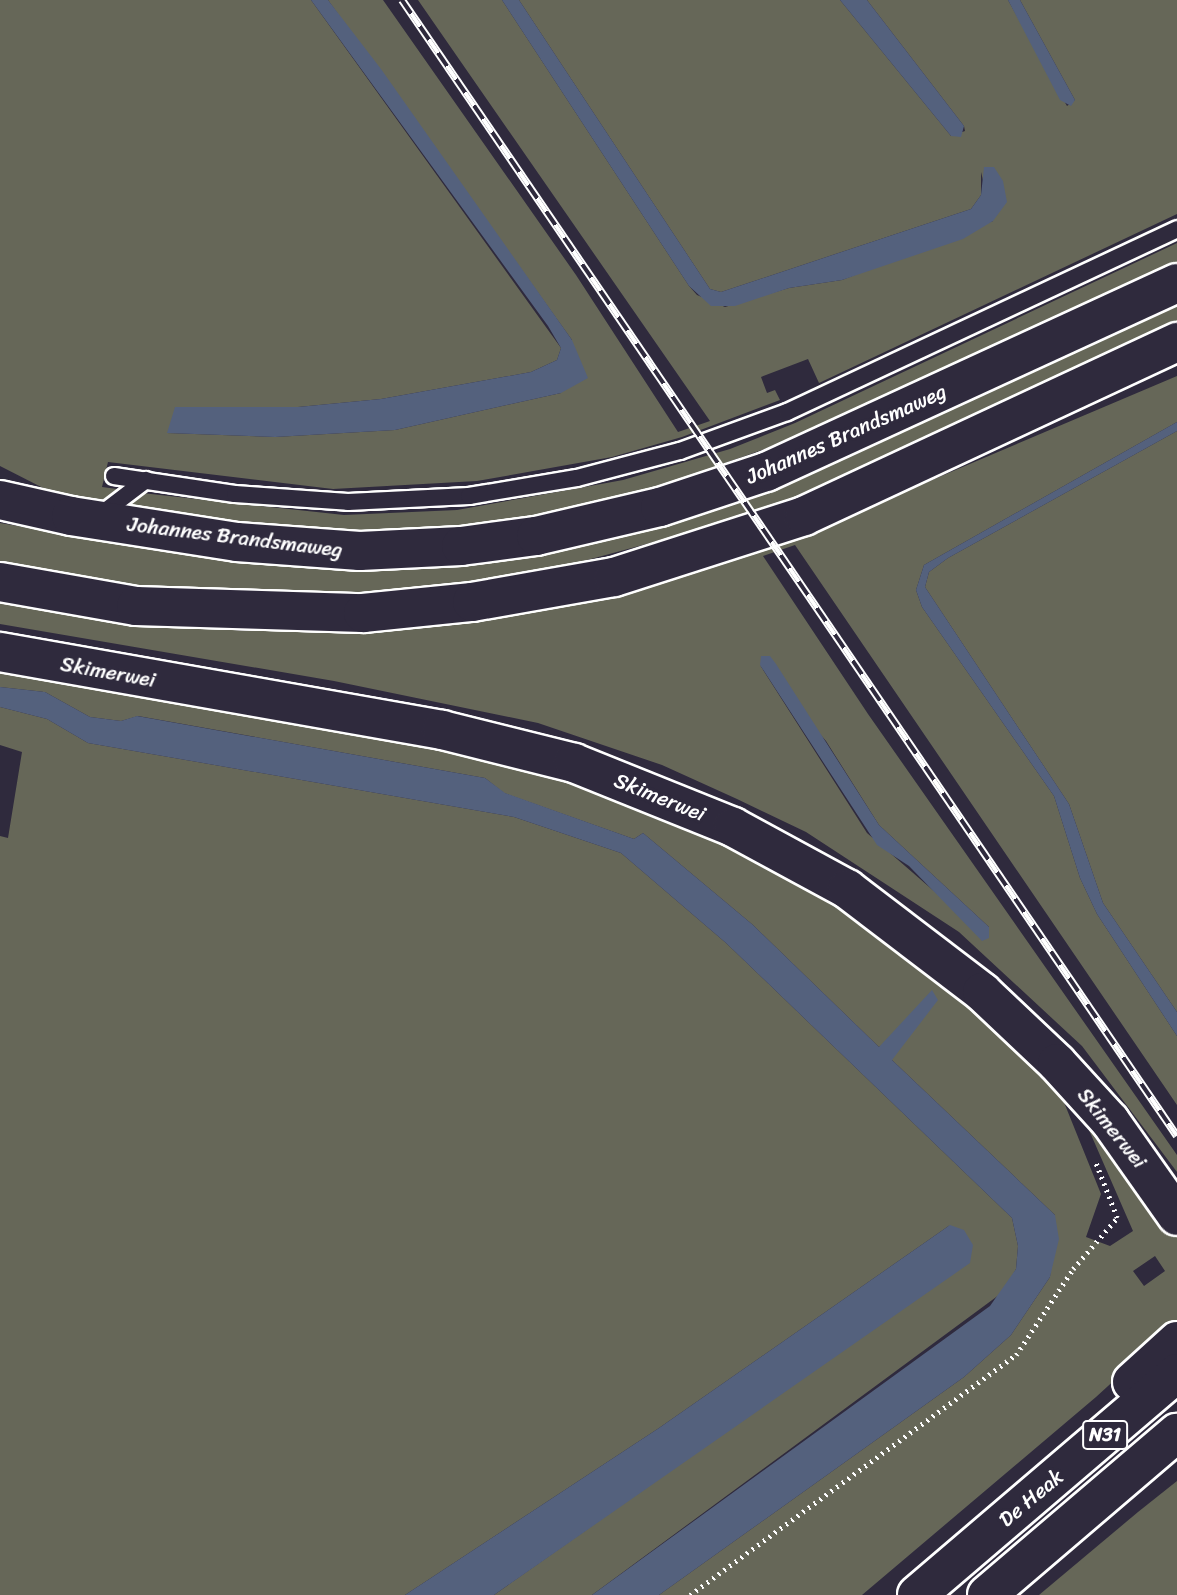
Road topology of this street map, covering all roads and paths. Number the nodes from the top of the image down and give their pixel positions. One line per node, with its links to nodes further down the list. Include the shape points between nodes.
1 (1177, 229): 5 (lane, via 838,390 631,466 469,496 348,502)
2 (1177, 283): 7 (main road, Johannes Brandsmaweg, via 811,454 660,507 605,521 461,546 360,551 237,542)
3 (1177, 342): 8 (main road, via 804,516 614,577 472,603 363,613 136,606)
4 (114, 476): 5 (lane)
5 (146, 480): 7 (lane)
6 (0, 500): 7 (main road, Johannes Brandsmaweg)
7 (93, 520)
8 (0, 582)
9 (0, 652): 11 (main road, Skimerwei, via 442,730 574,764 733,827 846,889 917,938 982,992 1110,1121)
10 (1090, 1148): 18 (path, via 1117,1218 1073,1269 1016,1355)
11 (1177, 1216)
12 (1177, 1341): 16 (main road, N31, via 1114,1397)
13 (1177, 1373): 16 (main road, De Heak / N31)
14 (1177, 1433): 17 (main road, N31)
15 (1177, 1465): 17 (main road, N31, via 1146,1491)
16 (1032, 1497): 19 (main road, De Heak / N31)
17 (1063, 1530): 20 (main road, N31)
18 (690, 1595)
19 (917, 1595)
20 (987, 1595)

